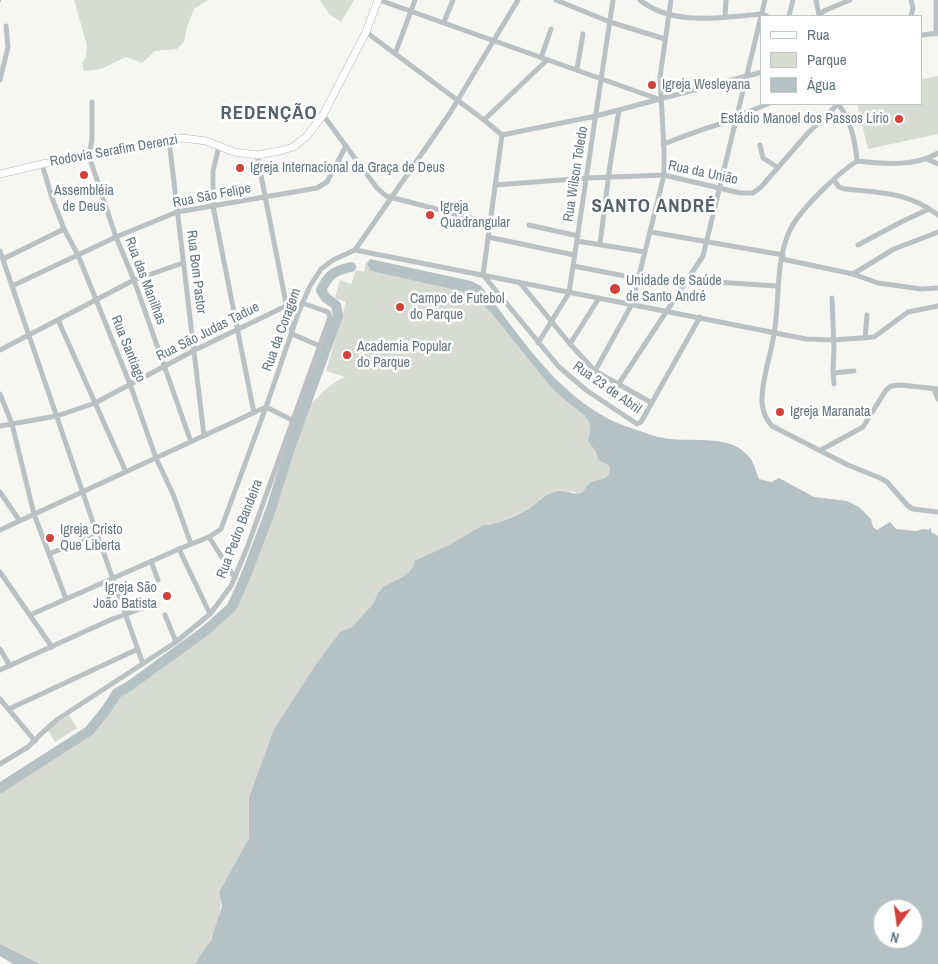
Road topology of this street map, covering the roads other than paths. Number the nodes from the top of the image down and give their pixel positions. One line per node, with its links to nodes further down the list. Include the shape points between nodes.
1 (378, 0): 16 (street); 30 (main road, Rodovia Serafim Derenzi)
2 (415, 0): 16 (street)
3 (453, 0): 25 (street)
4 (518, 0): 35 (street)
5 (556, 0): 26 (street)
6 (613, 0): 26 (street, Rua Wilson Toledo)
7 (640, 0): 23 (street)
8 (671, 0): 23 (street)
9 (726, 0): 24 (street)
10 (765, 0): 18 (street)
11 (793, 0): 19 (street)
12 (816, 0): 20 (street)
13 (850, 0): 21 (street)
14 (911, 0): 22 (street)
15 (936, 0): 32 (street)
16 (411, 11): 25 (street); 36 (street)
17 (760, 15): 24 (street)
18 (764, 15)
19 (789, 15)
20 (818, 15)
21 (820, 15)
22 (911, 15)
23 (669, 16): 24 (street); 34 (street)
24 (725, 17)
25 (444, 22): 35 (street)
26 (610, 22): 34 (street); 41 (street, Rua Wilson Toledo)
27 (6, 26): 42 (street, via 8,47)
28 (551, 28): 37 (street)
29 (760, 30): 40 (street)
30 (366, 32): 36 (street); 50 (main road, Rodovia Serafim Derenzi)
31 (583, 34): 38 (street)
32 (937, 34): 33 (street)
33 (923, 35)
34 (665, 39): 43 (street)
35 (494, 41): 37 (street); 44 (street)
36 (395, 54): 44 (street)
37 (544, 59): 38 (street); 53 (street)
38 (577, 69): 41 (street)
39 (760, 72): 40 (street)
40 (748, 75): 43 (street); 52 (street)
41 (602, 78): 43 (street); 51 (street, Rua Wilson Toledo)
42 (0, 80)
43 (659, 99): 49 (street); 56 (street)
44 (458, 101): 53 (street); 76 (street)
45 (92, 102): 62 (street, via 92,138)
46 (766, 105): 52 (street)
47 (837, 105): 67 (street, Rua da União)
48 (839, 105): 64 (street, via 848,118 854,136)
49 (619, 110): 51 (street); 70 (street)
50 (323, 116): 59 (street); 61 (main road, Rodovia Serafim Derenzi, via 306,137 293,146)
51 (596, 116): 54 (street); 71 (street, Rua Wilson Toledo)
52 (737, 118): 56 (street); 74 (street)
53 (484, 120): 54 (street)
54 (502, 136): 73 (street)
55 (169, 140): 58 (main road, Rodovia Serafim Derenzi, via 193,139); 62 (main road, Rodovia Serafim Derenzi); 79 (street, Rua Bom Pastor)
56 (663, 144): 69 (street)
57 (760, 144): 67 (street, via 763,158)
58 (219, 146): 61 (main road, Rodovia Serafim Derenzi); 77 (street, via 213,171)
59 (346, 146): 75 (street, Rua São Felipe, via 323,185); 76 (street, via 377,188)
60 (938, 153): 63 (street)
61 (257, 155): 75 (street)
62 (88, 156): 65 (main road, Rodovia Serafim Derenzi); 86 (street, Rua das Manilhas)
63 (927, 159): 64 (street, via 879,164); 66 (street)
64 (857, 161): 72 (street)
65 (42, 164): 68 (main road, Rodovia Serafim Derenzi); 83 (street, Rua Santiago)
66 (938, 164)
67 (777, 167): 74 (street, Rua da União, via 753,193)
68 (0, 174)
69 (664, 175): 70 (street, Rua da União); 74 (street, Rua da União); 84 (street)
70 (608, 177): 71 (street, Rua da União); 90 (street)
71 (587, 178): 73 (street, Rua da União); 88 (street, Rua Wilson Toledo)
72 (834, 180): 78 (street, via 843,189 895,194); 97 (street, via 797,220 789,232)
73 (495, 185): 81 (street)
74 (720, 188): 89 (street)
75 (266, 198): 77 (street, Rua São Felipe); 117 (street)
76 (390, 198): 81 (street); 92 (street)
77 (213, 206): 79 (street, Rua São Felipe); 124 (street)
78 (929, 209): 80 (street); 91 (street)
79 (177, 212): 86 (street, Rua São Felipe); 99 (street, Rua Bom Pastor)
80 (938, 215)
81 (490, 223): 87 (street)
82 (529, 226): 88 (street)
83 (64, 229): 95 (street, Rua Santiago); 98 (street)
84 (651, 232): 89 (street); 94 (street)
85 (938, 232): 101 (street, via 894,249)
86 (116, 237): 95 (street, Rua São Felipe); 104 (street, Rua das Manilhas)
87 (488, 237): 96 (street); 102 (street)
88 (577, 238): 90 (street); 96 (street, Rua Wilson Toledo)
89 (708, 242): 97 (street); 105 (street, via 700,262)
90 (600, 244): 94 (street)
91 (858, 245)
92 (355, 250): 102 (street); 114 (street, Rua da Coragem, via 321,269)
93 (0, 251): 98 (street)
94 (645, 252): 103 (street)
95 (78, 255): 107 (street, Rua São Felipe); 113 (street, Rua Santiago)
96 (574, 255): 100 (street, Rua Wilson Toledo)
97 (782, 257): 101 (street); 108 (street)
98 (3, 260): 107 (street)
99 (184, 263): 104 (street); 134 (street, Rua Bom Pastor)
100 (573, 266): 103 (street); 110 (street, Rua Wilson Toledo)
101 (854, 274): 109 (street, via 878,283)
102 (482, 275): 106 (street); 130 (street, Rua 23 de Abril)
103 (639, 277): 105 (street); 115 (street)
104 (134, 280): 113 (street); 135 (street, Rua das Manilhas)
105 (687, 280): 108 (street); 118 (street)
106 (521, 283): 110 (street); 123 (street)
107 (12, 286): 127 (street)
108 (777, 286): 125 (street)
109 (938, 288)
110 (569, 293): 111 (street); 123 (street, Rua Wilson Toledo)
111 (599, 298): 115 (street); 131 (street)
112 (832, 298): 129 (street)
113 (96, 300): 122 (street); 139 (street, Rua Santiago)
114 (302, 303): 119 (street, Rua da Coragem); 132 (street, Rua Pedro Bandeira, via 328,312 330,317)
115 (632, 304): 118 (street); 137 (street)
116 (938, 306): 128 (street, via 908,312 877,336)
117 (286, 307): 119 (street, via 290,314); 124 (street, Rua São Judas Tadue); 126 (street)
118 (668, 310): 121 (street); 141 (street)
119 (298, 315): 126 (street, Rua da Coragem)
120 (867, 315): 128 (street)
121 (700, 317): 125 (street); 146 (street, Rua 23 de Abril)
122 (58, 320): 127 (street); 145 (street)
123 (552, 320): 130 (street, Rua Wilson Toledo); 131 (street)
124 (238, 330): 134 (street, Rua São Judas Tadue); 148 (street)
125 (775, 333): 129 (street); 155 (street, via 762,394 765,416 772,426)
126 (292, 334): 132 (street); 147 (street, Rua da Coragem)
127 (28, 336): 133 (street); 149 (street)
128 (865, 338): 129 (street)
129 (834, 340): 138 (street)
130 (538, 343): 146 (street, Rua 23 de Abril, via 570,378 637,424 641,423)
131 (570, 344): 137 (street)
132 (320, 346): 150 (street, Rua Pedro Bandeira)
133 (0, 350)
134 (195, 350): 135 (street, Rua São Judas Tadue); 153 (street, Rua Bom Pastor)
135 (164, 366): 139 (street, Rua São Judas Tadue); 154 (street, Rua das Manilhas)
136 (854, 370): 138 (street)
137 (595, 371): 141 (street)
138 (833, 373): 140 (street)
139 (130, 384): 145 (street, Rua São Judas Tadue); 156 (street, Rua Santiago)
140 (834, 384)
141 (618, 385): 146 (street)
142 (936, 389): 144 (street); 155 (street, via 900,384 891,386 863,427)
143 (0, 394): 151 (street)
144 (938, 399)
145 (95, 403): 149 (street, Rua São Judas Tadue); 157 (street)
146 (652, 403)
147 (266, 408): 148 (street); 150 (street); 165 (street, Rua da Coragem, via 224,525)
148 (254, 413): 153 (street)
149 (57, 416): 151 (street, Rua São Judas Tadue); 159 (street)
150 (292, 420): 172 (street, Rua Pedro Bandeira)
151 (12, 424): 152 (street, Rua São Judas Tadue); 161 (street)
152 (0, 426)
153 (204, 436): 154 (street)
154 (191, 442): 156 (street)
155 (821, 450): 160 (street, via 887,482 913,509)
156 (156, 458): 157 (street); 166 (street, Rua Santiago)
157 (126, 472): 159 (street)
158 (0, 492): 162 (street)
159 (83, 493): 161 (street); 164 (street)
160 (938, 512)
161 (34, 514): 162 (street); 168 (street)
162 (19, 520): 163 (street)
163 (0, 530)
164 (97, 534): 168 (street); 171 (street)
165 (209, 537): 166 (street, Rua da Coragem); 172 (street)
166 (191, 544): 167 (street, Rua da Coragem)
167 (179, 549): 169 (street, Rua da Coragem); 177 (street)
168 (49, 554): 174 (street)
169 (151, 561): 171 (street, Rua da Coragem); 173 (street)
170 (0, 572): 178 (street)
171 (112, 578): 174 (street, Rua da Coragem); 176 (street)
172 (235, 578): 177 (street, Rua Pedro Bandeira)
173 (158, 580)
174 (66, 599): 178 (street, Rua da Coragem)
175 (151, 605): 176 (street)
176 (126, 614): 181 (street); 183 (street)
177 (210, 614): 180 (street, Rua Pedro Bandeira)
178 (30, 615): 181 (street)
179 (165, 615): 180 (street)
180 (176, 642): 184 (street, Rua Pedro Bandeira)
181 (52, 648): 185 (street)
182 (0, 649): 185 (street)
183 (138, 649): 184 (street); 188 (street)
184 (143, 664): 189 (street, Rua Pedro Bandeira, via 58,719)
185 (10, 666): 186 (street)
186 (0, 670)
187 (0, 699): 188 (street)
188 (9, 709): 189 (street)
189 (35, 740): 190 (street, Rua Pedro Bandeira)
190 (0, 764)

